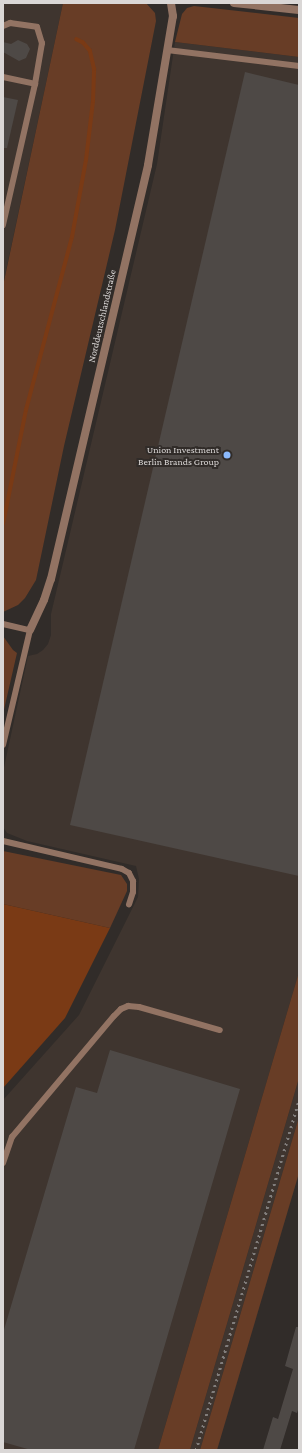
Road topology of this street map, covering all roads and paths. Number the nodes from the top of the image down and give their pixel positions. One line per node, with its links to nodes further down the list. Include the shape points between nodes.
1 (171, 3): 7 (street, Norddeutschlandstraße, via 173,10)
2 (234, 3): 3 (street)
3 (299, 10)
4 (3, 21): 5 (lane)
5 (10, 23): 6 (lane); 10 (lane, via 37,27 42,43)
6 (3, 26)
7 (167, 50): 8 (lane); 13 (street, Norddeutschlandstraße, via 148,165 51,579)
8 (299, 66)
9 (3, 77): 10 (lane)
10 (35, 84): 11 (lane)
11 (3, 225)
12 (3, 624): 13 (lane)
13 (30, 630): 14 (lane)
14 (3, 745)
15 (3, 841): 16 (lane, via 122,869 129,873 133,881)
16 (129, 904)
17 (220, 1030): 18 (lane, via 139,1007 128,1006 121,1010 12,1137)
18 (3, 1163)

